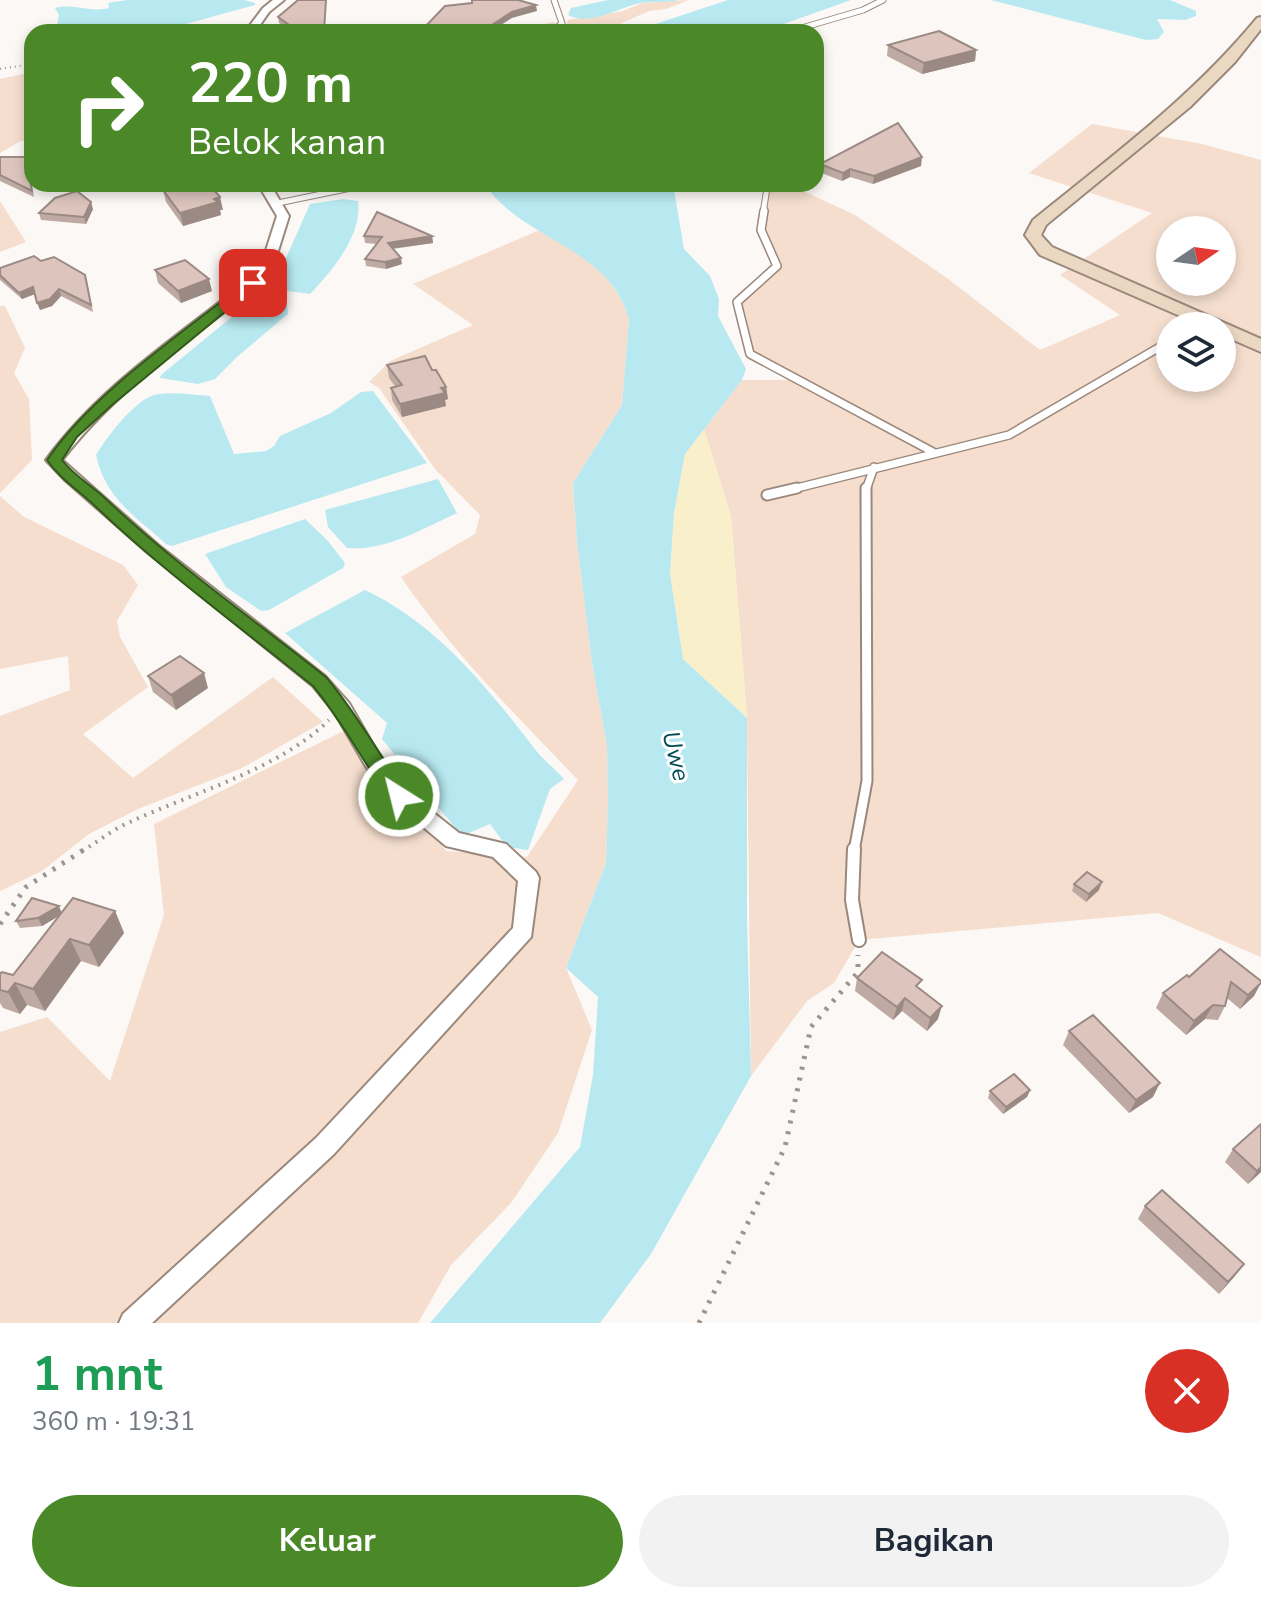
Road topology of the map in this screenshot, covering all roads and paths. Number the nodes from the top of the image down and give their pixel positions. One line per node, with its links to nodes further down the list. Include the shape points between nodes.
1 (279, 0): 4 (street)
2 (554, 0): 8 (lane)
3 (883, 0): 9 (lane)
4 (257, 21): 6 (path); 7 (street)
5 (1261, 21): 16 (main road, via 1185,104 1039,223 1033,235 1046,251)
6 (240, 24)
7 (255, 24)
8 (561, 24)
9 (815, 24)
10 (24, 65): 11 (path)
11 (0, 69)
12 (270, 192): 15 (street)
13 (331, 192): 15 (lane)
14 (766, 192): 20 (lane, via 761,230 777,266 737,302 750,354)
15 (278, 203): 23 (street, via 283,216 267,267 107,401 54,460 128,528 299,664)
16 (1181, 312)
17 (1236, 336): 18 (main road)
18 (1261, 346)
19 (1156, 349): 20 (lane, via 1026,428)
20 (933, 452): 21 (lane)
21 (874, 467): 22 (lane); 25 (lane, via 866,487 867,781 854,844 852,900)
22 (767, 495)
23 (342, 708): 24 (path, via 318,731 242,776 127,823 26,887); 26 (street, via 399,796 453,840 499,850 529,878 523,931 325,1146)
24 (0, 924)
25 (859, 940): 27 (path, via 858,972 811,1027 785,1147)
26 (132, 1323)
27 (699, 1323)

